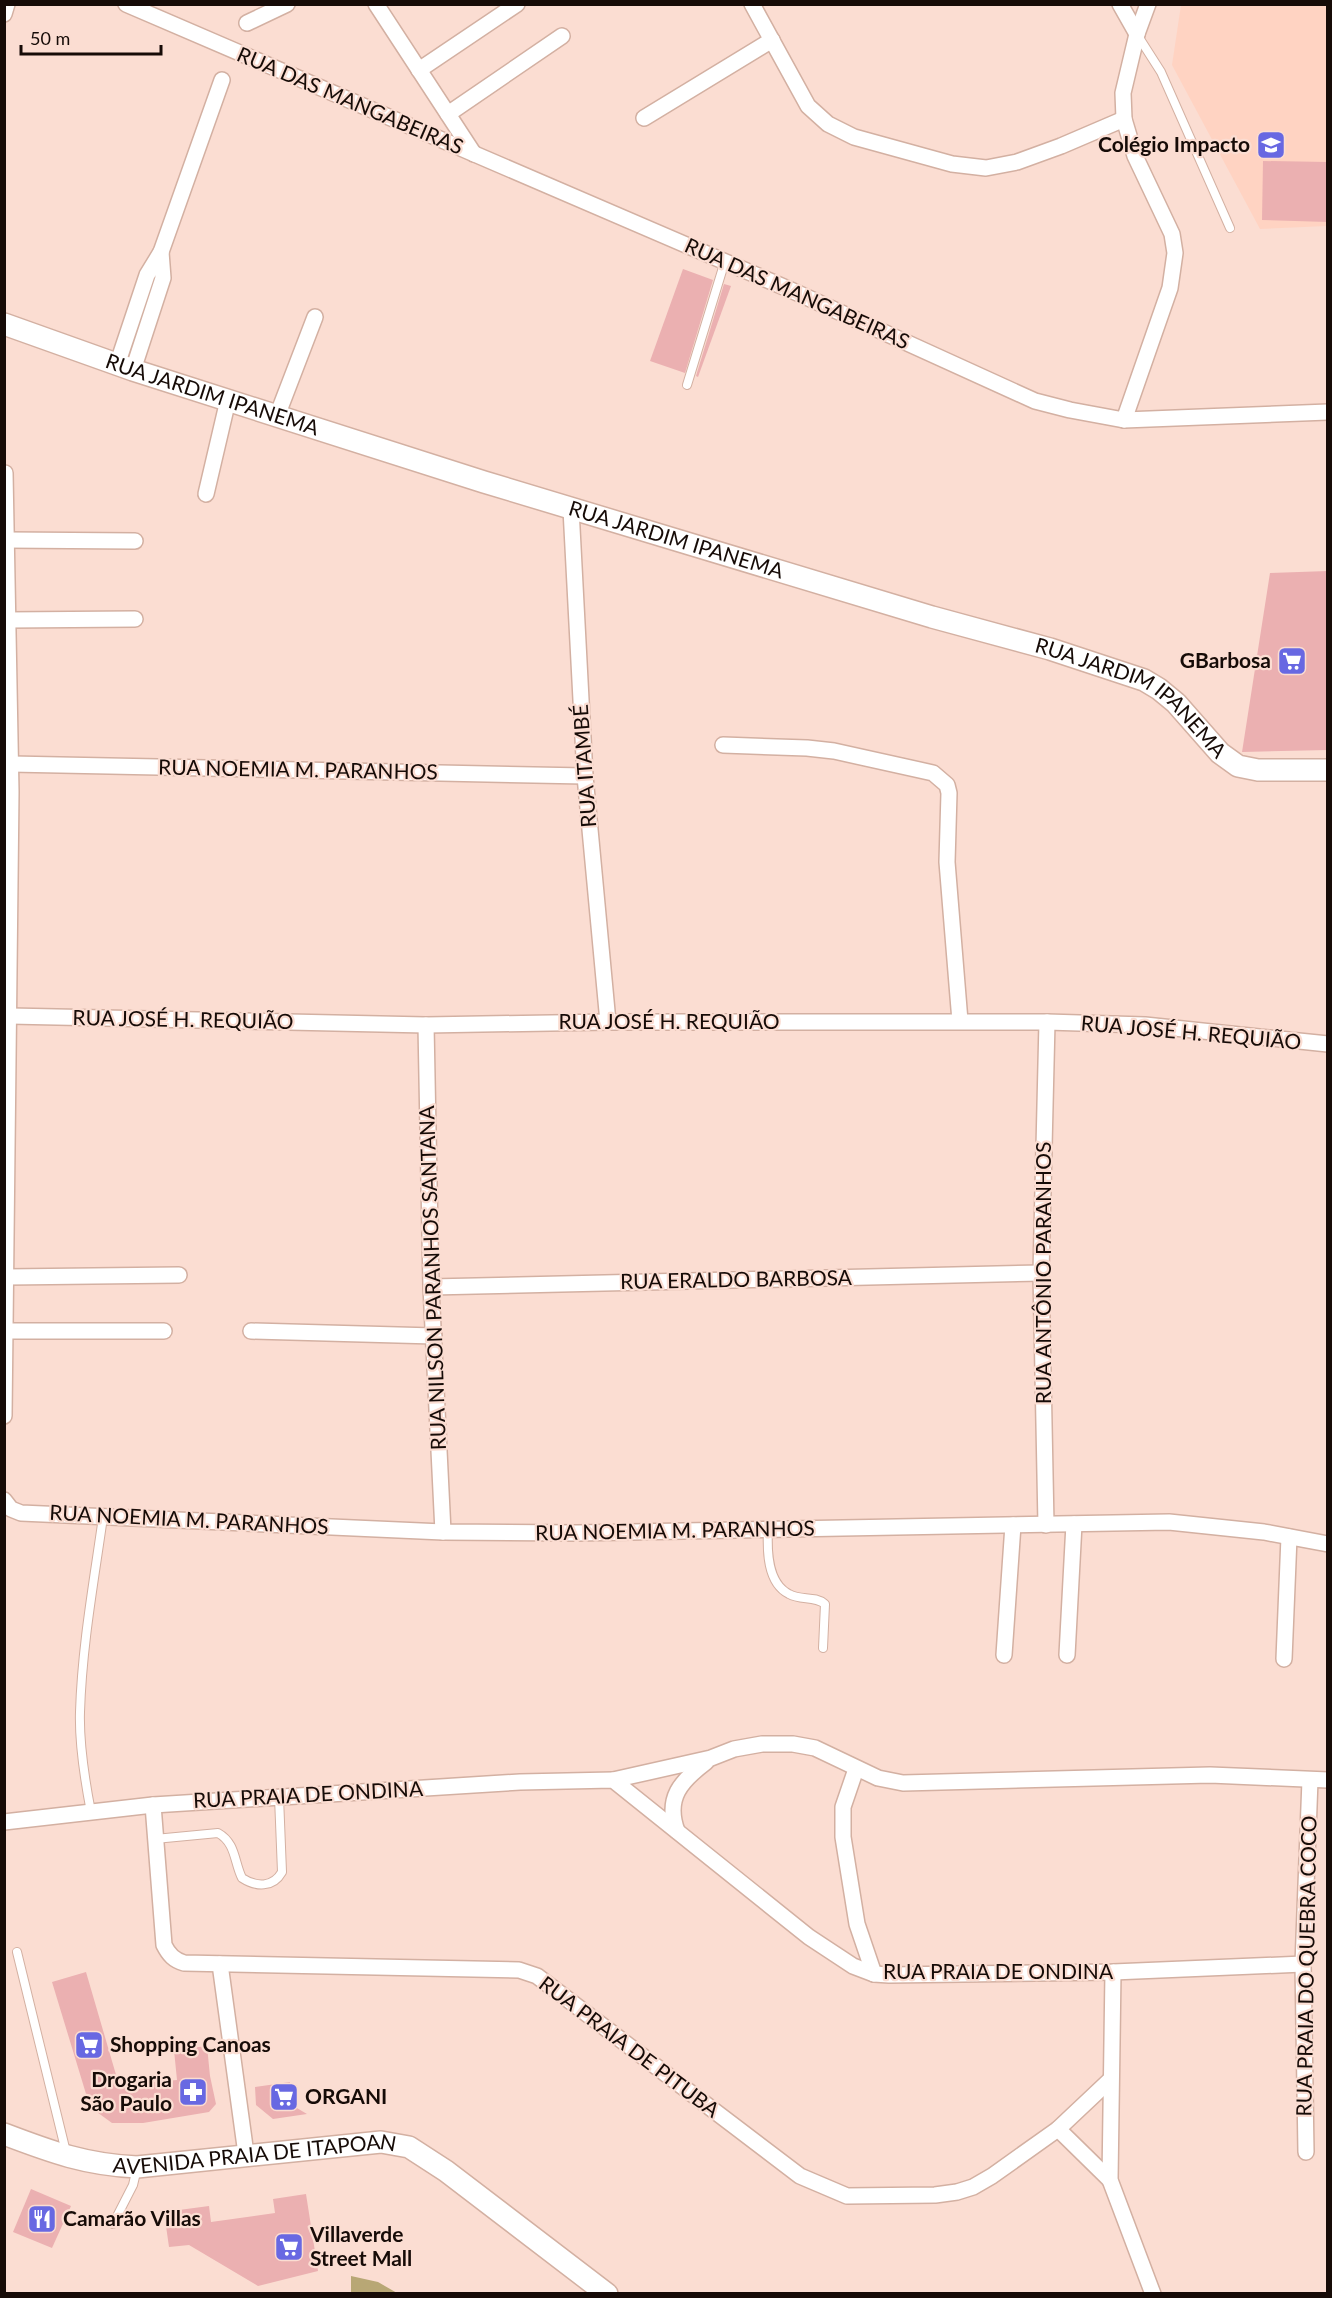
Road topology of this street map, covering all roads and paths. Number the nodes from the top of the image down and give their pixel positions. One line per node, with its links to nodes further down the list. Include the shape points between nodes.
1 (8, 4): 9 (street)
2 (126, 4): 19 (street, RUA DAS MANGABEIRAS)
3 (287, 4): 10 (street)
4 (376, 4): 14 (street, RUA DAS MANGABEIRAS)
5 (518, 4): 14 (street)
6 (753, 4): 13 (street)
7 (1120, 4): 11 (street)
8 (1148, 4): 11 (street)
9 (4, 14)
10 (247, 22)
11 (1137, 34): 18 (street, via 1123,93); 20 (lane, via 1161,72)
12 (562, 36): 16 (street)
13 (772, 40): 17 (street); 18 (street, via 808,106 828,124 854,137 952,164 986,168 1017,162)
14 (419, 70): 16 (street, RUA DAS MANGABEIRAS)
15 (222, 80): 24 (street, via 161,252 163,278)
16 (448, 114): 19 (street, RUA DAS MANGABEIRAS)
17 (644, 118)
18 (1124, 119): 29 (street, via 1135,156 1172,234 1175,253 1170,288)
19 (474, 154): 21 (street, RUA DAS MANGABEIRAS)
20 (1230, 228)
21 (725, 261): 25 (lane); 29 (street, RUA DAS MANGABEIRAS, via 1035,401)
22 (315, 317): 28 (street)
23 (4, 324): 24 (street, RUA JARDIM IPANEMA)
24 (125, 367): 26 (street, RUA JARDIM IPANEMA)
25 (687, 385)
26 (228, 400): 28 (street, RUA JARDIM IPANEMA); 31 (street)
27 (1328, 411): 29 (street, RUA DAS MANGABEIRAS)
28 (277, 416): 32 (street, RUA JARDIM IPANEMA)
29 (1124, 420)
30 (5, 472): 33 (street)
31 (206, 494)
32 (571, 509): 39 (street, RUA JARDIM IPANEMA, via 1144,680 1176,703 1220,753 1238,765 1258,770); 40 (street, RUA ITAMBÉ)
33 (7, 540): 34 (street); 36 (street)
34 (135, 541)
35 (135, 619): 36 (street)
36 (8, 620): 38 (street)
37 (723, 745): 42 (street, via 834,751 933,773 947,785 948,873)
38 (11, 764): 40 (street, RUA NOEMIA M. PARANHOS); 41 (street)
39 (1328, 770)
40 (585, 776): 43 (street, RUA ITAMBÉ)
41 (10, 1016): 45 (street, RUA JOSÉ H. REQUIÃO); 47 (street)
42 (960, 1021): 43 (street, RUA JOSÉ H. REQUIÃO); 44 (street, RUA JOSÉ H. REQUIÃO)
43 (608, 1022): 45 (street, RUA JOSÉ H. REQUIÃO)
44 (1047, 1022): 46 (street, RUA JOSÉ H. REQUIÃO, via 1144,1025); 49 (street, RUA ANTÔNIO PARANHOS)
45 (426, 1025): 52 (street, RUA NILSON PARANHOS SANTANA)
46 (1328, 1044)
47 (5, 1159): 48 (street)
48 (5, 1208): 51 (street)
49 (1041, 1273): 52 (street, RUA ERALDO BARBOSA); 61 (street, RUA ANTÔNIO PARANHOS)
50 (179, 1275): 51 (street)
51 (7, 1277): 53 (street)
52 (431, 1287): 56 (street, RUA NILSON PARANHOS SANTANA)
53 (7, 1331): 54 (street); 57 (street)
54 (164, 1331)
55 (251, 1331): 56 (street)
56 (434, 1336): 64 (street, RUA NILSON PARANHOS SANTANA)
57 (4, 1416)
58 (4, 1500): 59 (street, RUA NOEMIA M. PARANHOS, via 21,1513)
59 (103, 1516): 64 (street, RUA NOEMIA M. PARANHOS); 78 (lane, via 83,1656 80,1714)
60 (1074, 1524): 61 (street, RUA NOEMIA M. PARANHOS); 65 (street, RUA NOEMIA M. PARANHOS, via 1169,1522); 69 (street)
61 (1046, 1525): 62 (street, RUA NOEMIA M. PARANHOS)
62 (1013, 1526): 63 (street, RUA NOEMIA M. PARANHOS); 68 (street)
63 (768, 1530): 64 (street, RUA NOEMIA M. PARANHOS); 67 (lane, via 767,1554 781,1587 788,1594 819,1599 825,1604)
64 (443, 1532)
65 (1289, 1537): 66 (street, RUA NOEMIA M. PARANHOS); 70 (street)
66 (1328, 1544)
67 (823, 1648)
68 (1004, 1655)
69 (1067, 1655)
70 (1284, 1659)
71 (711, 1758): 72 (street, RUA PRAIA DE ONDINA, via 762,1744 794,1744 815,1748); 73 (street, RUA PRAIA DE ONDINA); 80 (street, via 687,1776 678,1791 672,1804)
72 (856, 1769): 74 (street, RUA PRAIA DE ONDINA, via 903,1783 1210,1775); 86 (street, via 843,1807 843,1837 857,1924)
73 (613, 1780): 76 (street, RUA PRAIA DE ONDINA); 80 (street, RUA PRAIA DE ONDINA)
74 (1310, 1780): 75 (street, RUA PRAIA DE ONDINA); 84 (street, RUA PRAIA DO QUEBRA COCO)
75 (1328, 1780)
76 (279, 1797): 77 (street, RUA PRAIA DE ONDINA); 81 (lane, via 282,1872 270,1884 251,1884 242,1878 232,1845 218,1833)
77 (153, 1805): 78 (street, RUA PRAIA DE ONDINA); 81 (street, RUA PRAIA DE PITUBA)
78 (91, 1812): 79 (street, RUA PRAIA DE ONDINA)
79 (4, 1822)
80 (677, 1831): 86 (street, RUA PRAIA DE ONDINA, via 808,1937)
81 (155, 1839): 83 (street, RUA PRAIA DE PITUBA, via 164,1945 177,1961)
82 (17, 1952): 92 (lane)
83 (220, 1964): 88 (street, RUA PRAIA DE PITUBA, via 519,1970 537,1976 800,2176 847,2196 935,2195 973,2187); 91 (street)
84 (1303, 1964): 85 (street, RUA PRAIA DE ONDINA); 90 (street, RUA PRAIA DO QUEBRA COCO)
85 (1113, 1972): 86 (street, RUA PRAIA DE ONDINA); 87 (street)
86 (873, 1974)
87 (1110, 2080): 88 (street, RUA PRAIA DE PITUBA); 94 (street)
88 (1058, 2129): 94 (street)
89 (4, 2134): 92 (street, AVENIDA PRAIA DE ITAPOAN)
90 (1306, 2152)
91 (246, 2154): 93 (street, AVENIDA PRAIA DE ITAPOAN); 96 (street, AVENIDA PRAIA DE ITAPOAN, via 381,2142 409,2147)
92 (67, 2157): 93 (street, AVENIDA PRAIA DE ITAPOAN)
93 (137, 2167): 95 (lane, via 133,2185)
94 (1110, 2180): 97 (street)
95 (113, 2224)
96 (607, 2294)
97 (1153, 2294)

